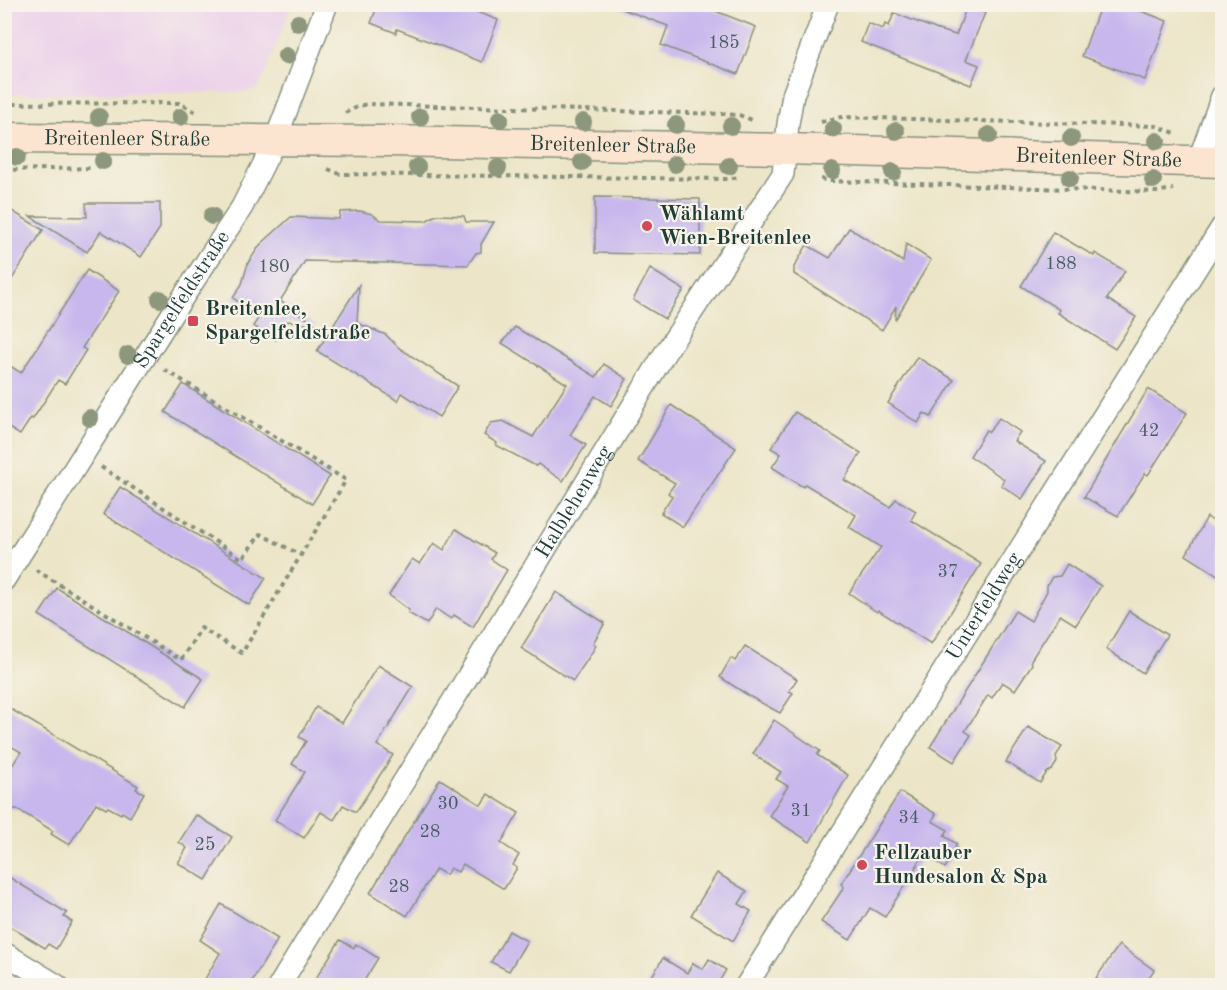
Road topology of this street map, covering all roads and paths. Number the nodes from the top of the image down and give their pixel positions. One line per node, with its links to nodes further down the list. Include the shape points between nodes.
1 (327, 4): 10 (street, Spargelfeldstraße)
2 (828, 4): 11 (street, Halblehenweg, via 793,95)
3 (1222, 96): 12 (street)
4 (4, 104): 5 (path, via 179,103)
5 (202, 116)
6 (336, 117): 7 (path, via 368,104 724,114)
7 (760, 122)
8 (814, 124): 12 (path, via 841,117 1156,126)
9 (4, 138): 10 (main road, Breitenleer Straße)
10 (275, 141): 11 (main road, Breitenleer Straße); 21 (street, Spargelfeldstraße, via 242,207)
11 (786, 149): 12 (main road, Breitenleer Straße); 25 (street, Halblehenweg, via 783,174 665,353)
12 (1201, 153)
13 (326, 168): 14 (path, via 340,174 726,179)
14 (745, 175)
15 (819, 179): 16 (path, via 1156,192)
16 (1176, 187)
17 (1222, 227): 26 (street, Unterfeldweg)
18 (161, 367): 20 (path, via 346,480)
19 (100, 466): 20 (path, via 242,559 260,534)
20 (301, 555): 21 (path, via 242,653 201,628 181,660)
21 (18, 559): 22 (street, Spargelfeldstraße)
22 (4, 580)
23 (4, 953): 24 (street)
24 (58, 986)
25 (279, 986)
26 (746, 986)

